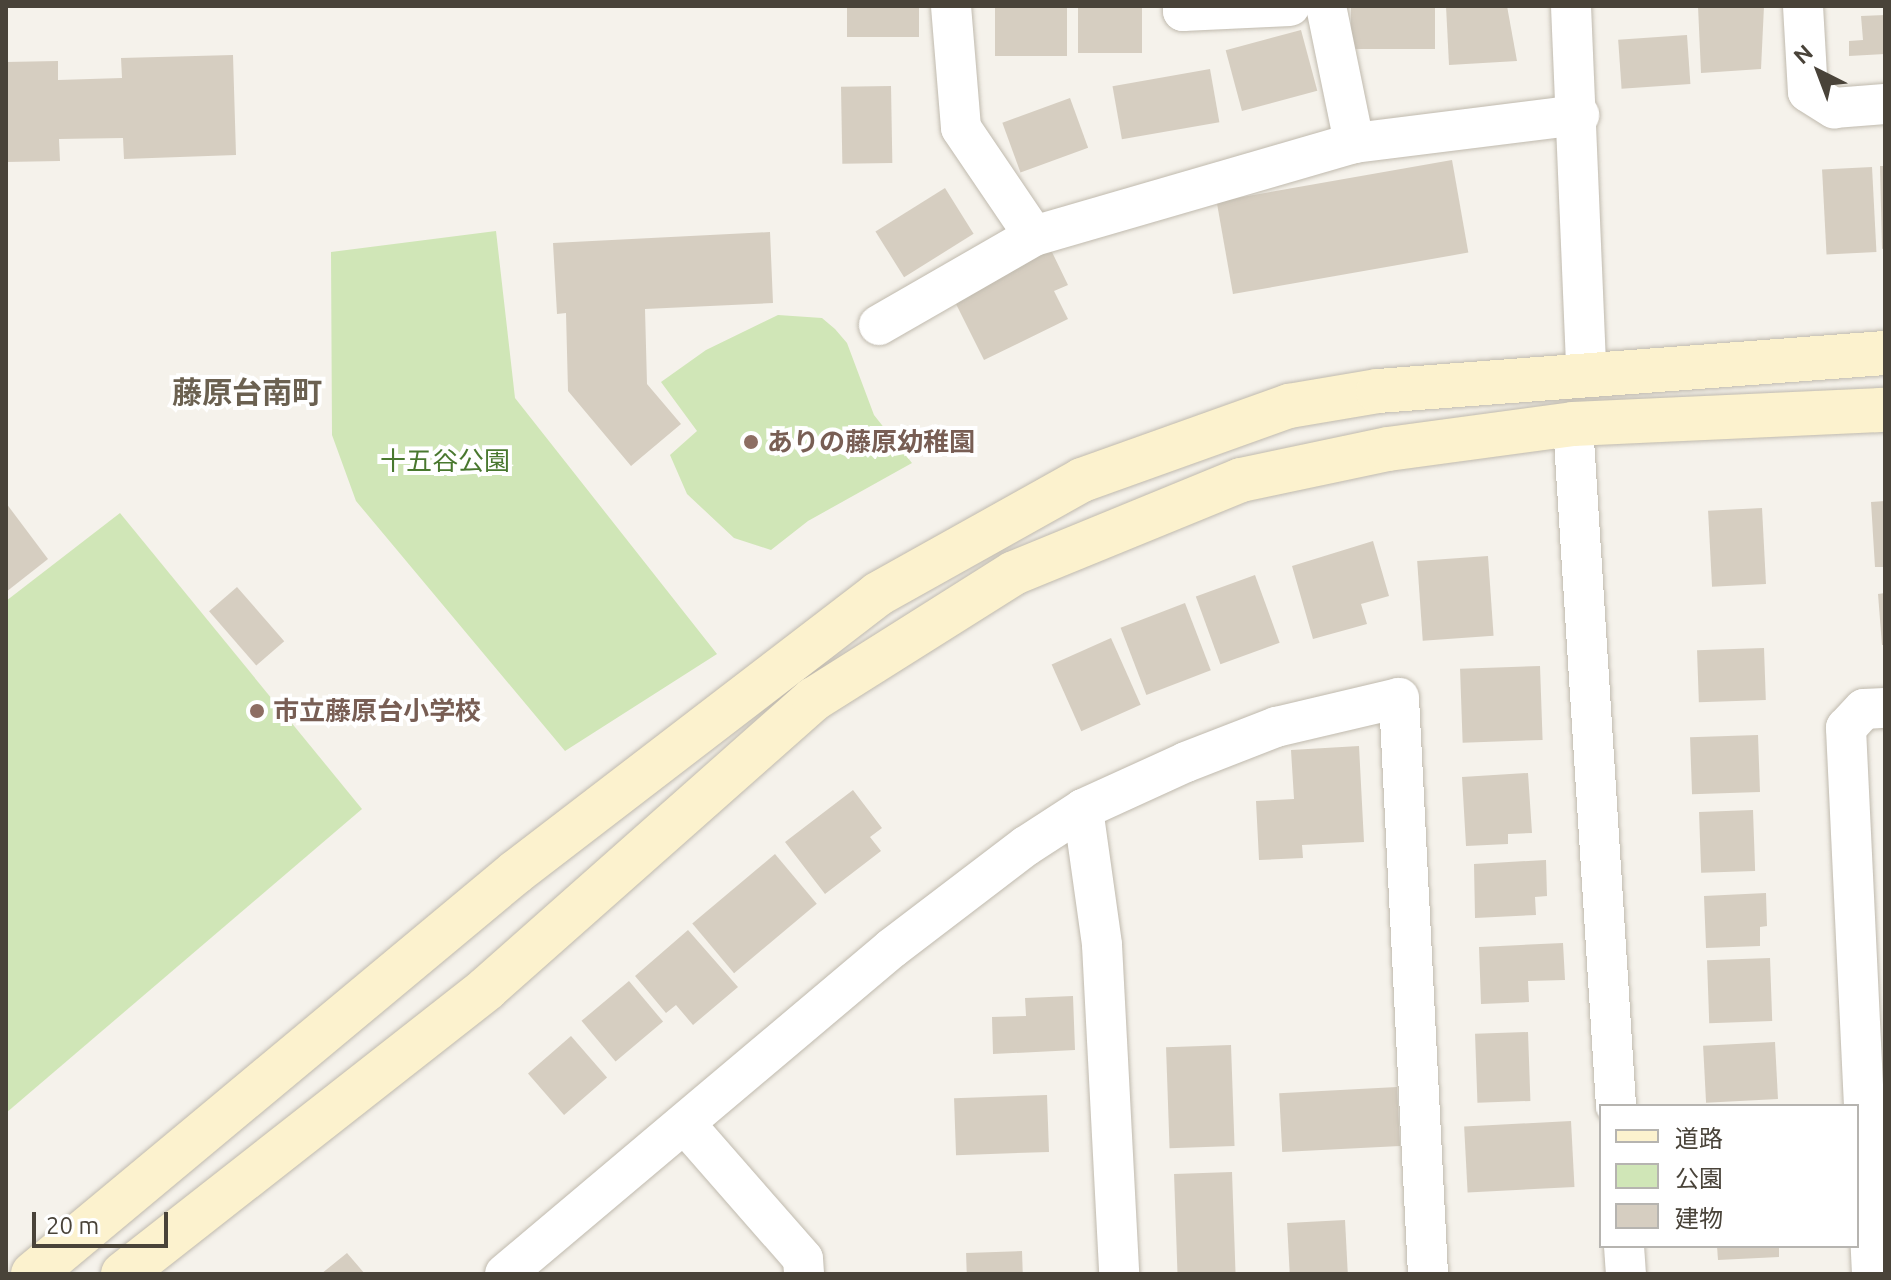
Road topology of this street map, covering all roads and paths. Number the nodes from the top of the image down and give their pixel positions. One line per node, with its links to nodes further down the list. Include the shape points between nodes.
1 (951, 6): 10 (street, via 961,128)
2 (1183, 6): 3 (street, via 1183,11)
3 (1290, 6)
4 (1326, 6): 9 (street)
5 (1571, 6): 8 (street)
6 (1803, 6): 7 (street, via 1808,92 1834,108)
7 (1885, 104)
8 (1579, 115): 9 (street); 13 (street)
9 (1354, 143): 10 (street)
10 (1034, 236): 11 (street)
11 (879, 325)
12 (1885, 353): 13 (street)
13 (1586, 371): 21 (street, via 1289,406 1096,474 987,528 878,594 516,872)
14 (1885, 410): 15 (street)
15 (1573, 424): 18 (street); 22 (street, via 1388,449 1241,480 1014,573 919,628 814,699 486,989)
16 (1885, 708): 28 (street, via 1864,709 1846,728)
17 (1083, 809): 19 (street, via 892,948); 25 (street, via 1102,945); 26 (street, via 1276,727 1399,698)
18 (1616, 1104)
19 (685, 1124): 23 (street); 24 (street, via 803,1259)
20 (1624, 1248): 27 (street)
21 (33, 1274)
22 (123, 1274)
23 (505, 1274)
24 (804, 1274)
25 (1119, 1274)
26 (1428, 1274)
27 (1626, 1274)
28 (1872, 1274)

